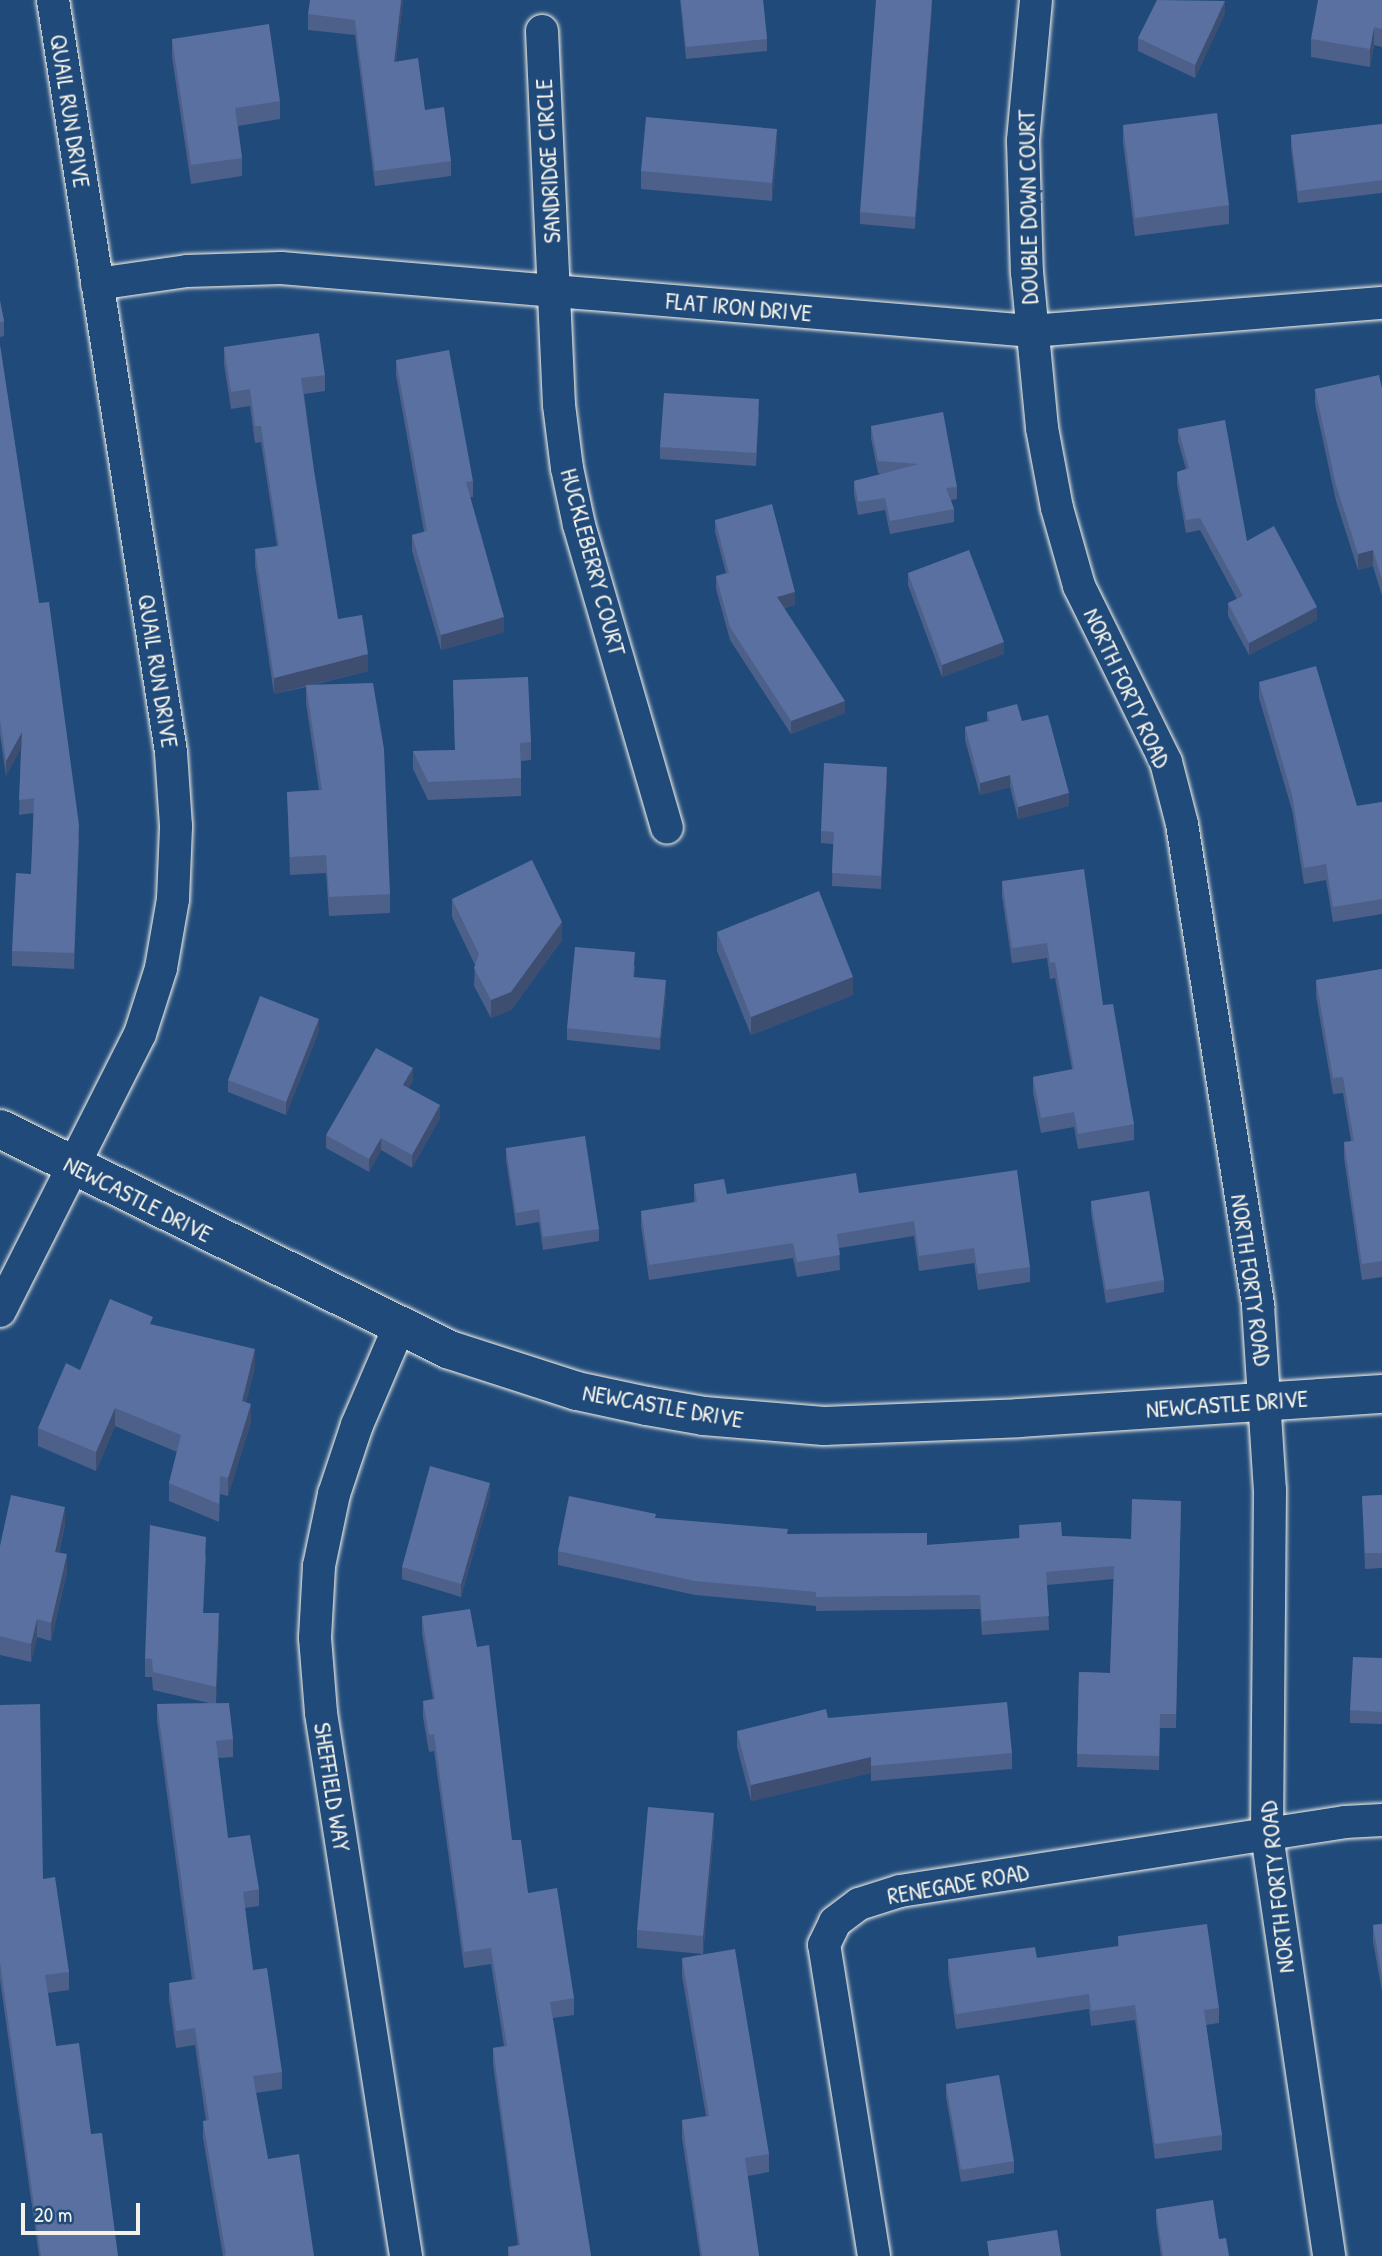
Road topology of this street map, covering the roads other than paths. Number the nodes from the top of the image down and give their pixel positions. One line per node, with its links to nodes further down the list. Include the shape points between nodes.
1 (53, 0): 4 (street, QUAIL RUN DRIVE)
2 (1036, 0): 7 (street, DOUBLE DOWN COURT, via 1023,141)
3 (542, 31): 5 (street, SANDRIDGE CIRCLE)
4 (97, 284): 5 (street, FLAT IRON DRIVE, via 187,271 281,268); 10 (street, QUAIL RUN DRIVE, via 171,752 176,826 173,899 161,968 140,1034)
5 (554, 290): 7 (street, FLAT IRON DRIVE); 8 (street, HUCKLEBERRY COURT, via 559,405 569,480)
6 (1382, 303): 7 (street, FLAT IRON DRIVE)
7 (1031, 331): 14 (street, NORTH FORTY ROAD, via 1056,508 1079,586 1166,762 1182,824 1258,1306)
8 (667, 827)
9 (0, 1129): 10 (street, NEWCASTLE DRIVE)
10 (74, 1167): 11 (street, QUAIL RUN DRIVE); 12 (street, NEWCASTLE DRIVE)
11 (0, 1311)
12 (399, 1327): 14 (street, NEWCASTLE DRIVE, via 493,1366 576,1391 764,1423 912,1424); 17 (street, SHEFFIELD WAY, via 357,1424 334,1494 319,1566 315,1638 321,1713)
13 (1382, 1394): 14 (street, NEWCASTLE DRIVE)
14 (1267, 1402): 16 (street, NORTH FORTY ROAD)
15 (1382, 1820): 16 (street, RENEGADE ROAD)
16 (1267, 1835): 18 (street, RENEGADE ROAD, via 900,1891 859,1904 835,1922 824,1945); 19 (street, NORTH FORTY ROAD)
17 (405, 2256)
18 (874, 2256)
19 (1329, 2256)

